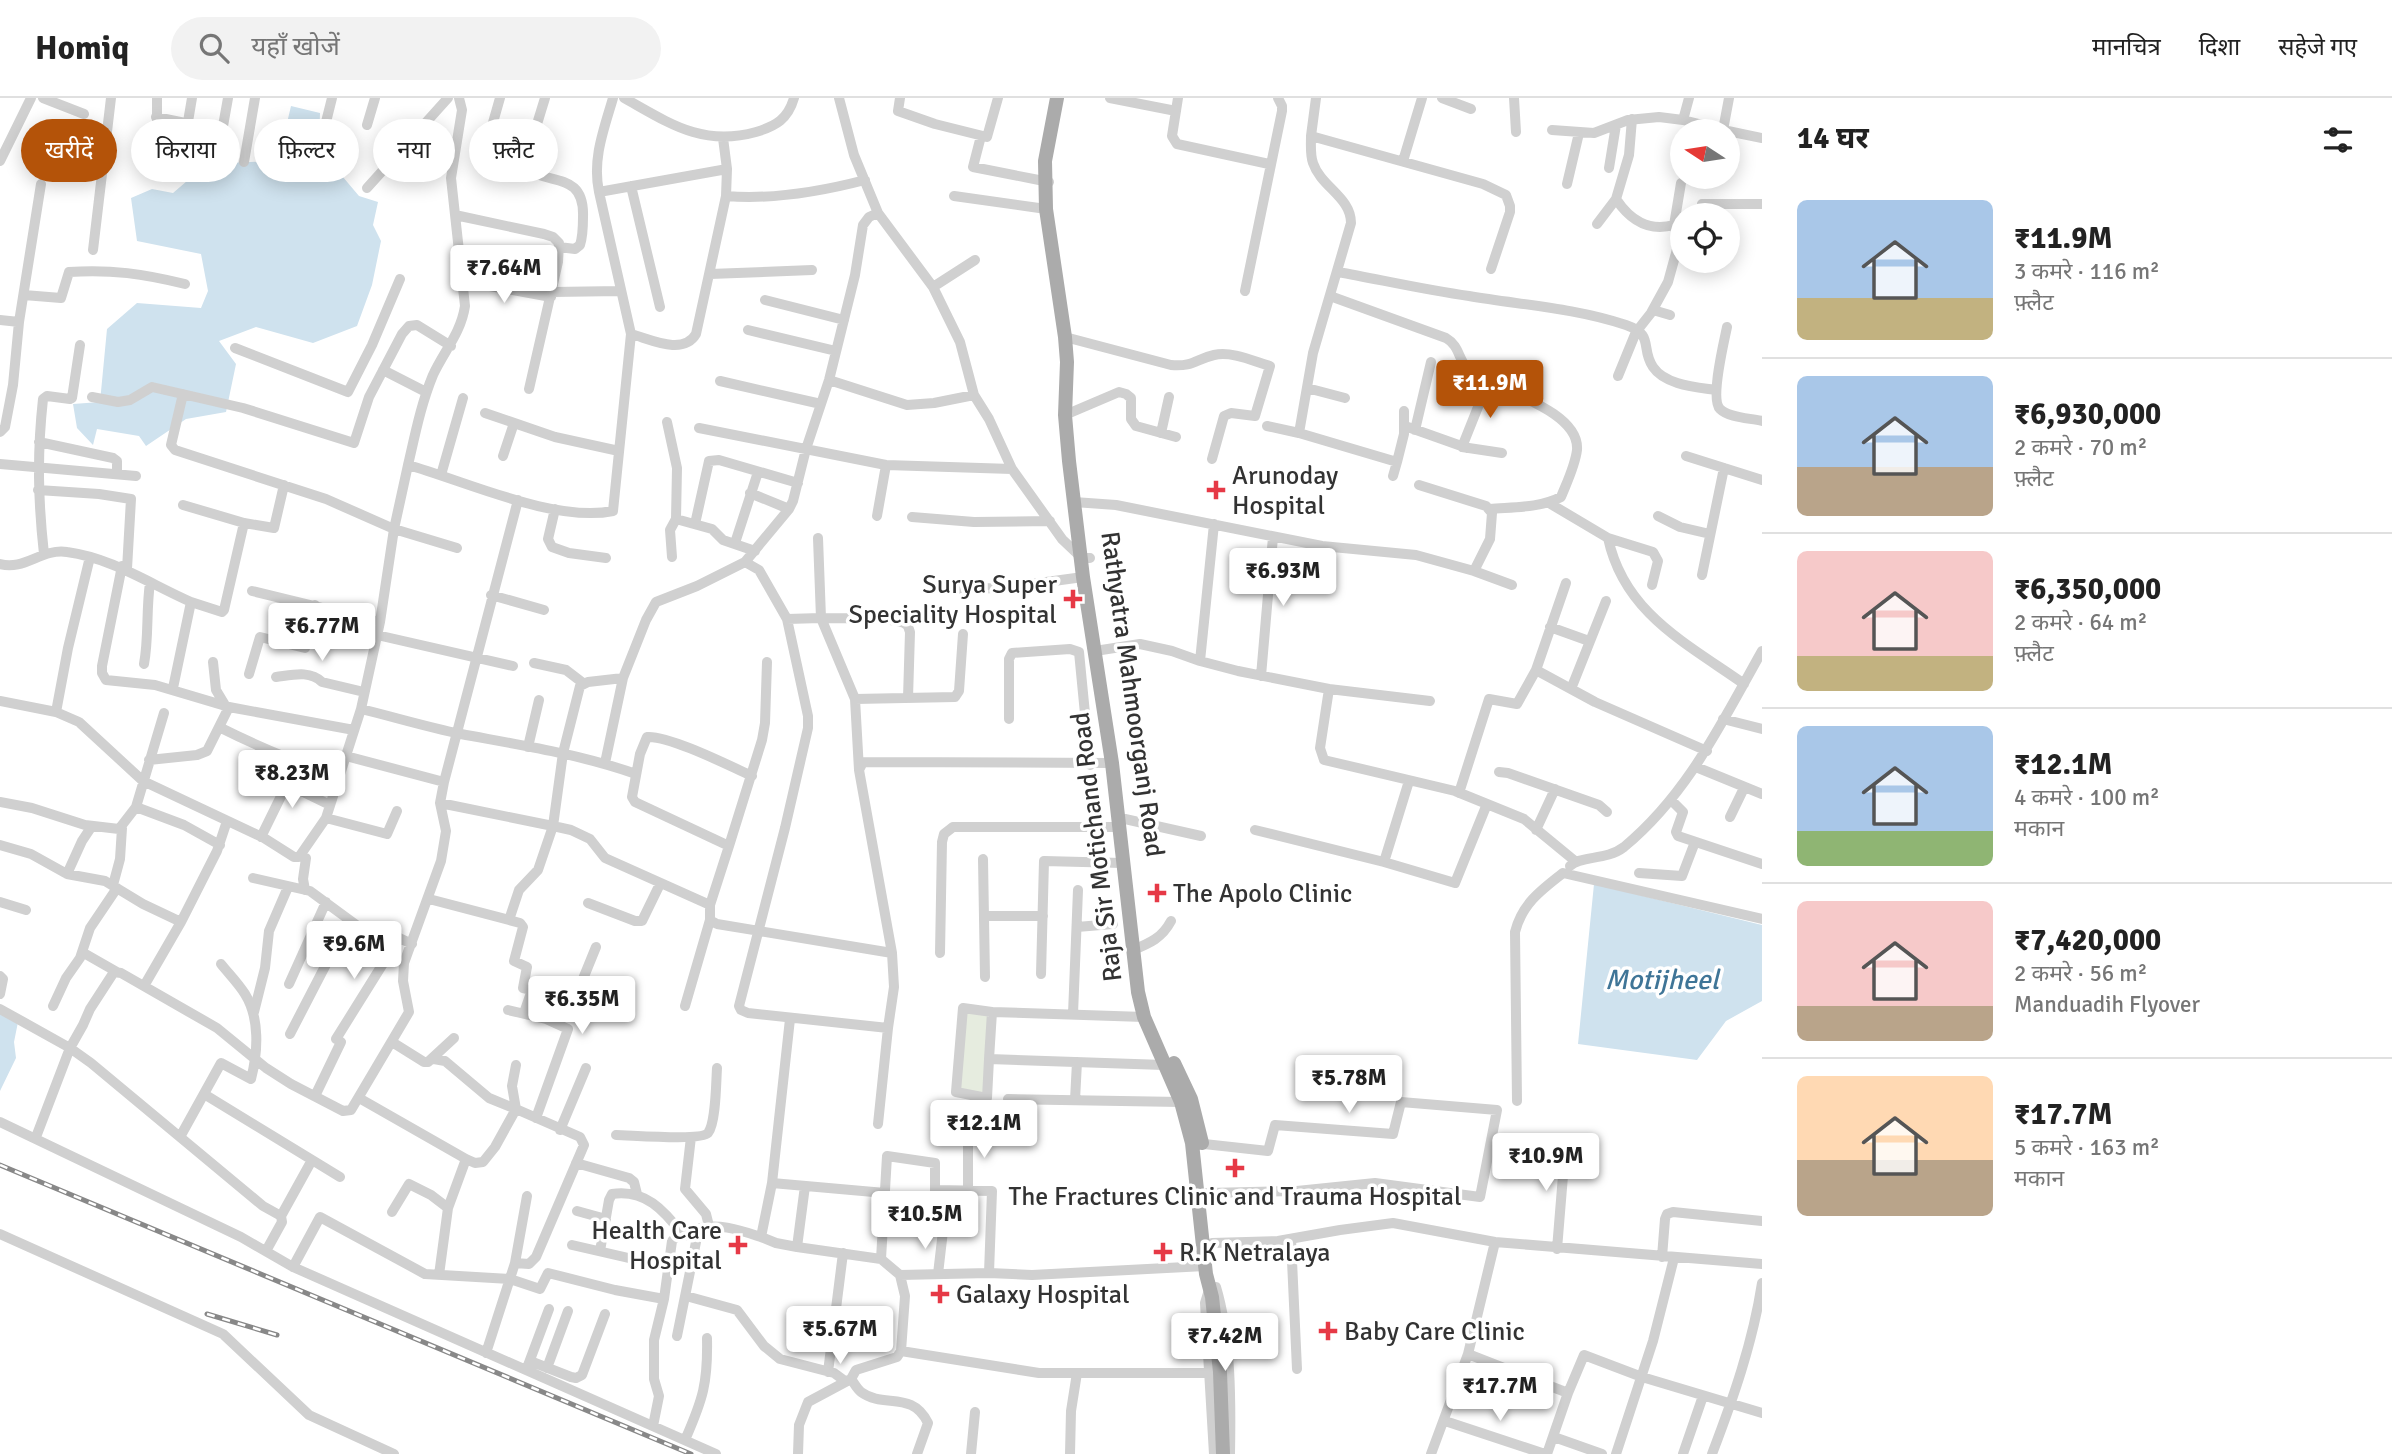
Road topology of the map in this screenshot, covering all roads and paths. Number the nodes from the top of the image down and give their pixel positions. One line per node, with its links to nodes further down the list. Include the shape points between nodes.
1 (31, 98): 55 (street)
2 (43, 98): 33 (street)
3 (111, 98): 80 (street)
4 (157, 98): 34 (street)
5 (192, 98): 36 (street)
6 (228, 98): 37 (street)
7 (255, 98): 57 (street)
8 (332, 98): 38 (street)
9 (375, 98): 45 (street)
10 (448, 98): 67 (street)
11 (458, 98): 76 (street, via 462,110 450,178)
12 (500, 98): 39 (street)
13 (545, 98): 40 (street)
14 (613, 98): 68 (street, via 597,159)
15 (624, 98): 53 (street, via 684,130)
16 (794, 98): 53 (street, via 778,125)
17 (839, 98): 62 (street)
18 (900, 98): 51 (street, via 898,110)
19 (998, 98): 51 (street, via 987,137)
20 (1057, 98): 63 (main road, Rathyatra Mahmoorganj Road, via 1045,161)
21 (1065, 98): 63 (main road, Rathyatra Mahmoorganj Road)
22 (1110, 98): 32 (street)
23 (1178, 98): 32 (street)
24 (1278, 98): 58 (street, via 1282,111)
25 (1316, 98): 52 (street)
26 (1422, 98): 56 (street)
27 (1442, 98): 31 (street)
28 (1514, 98): 48 (street)
29 (1689, 98): 43 (street)
30 (1729, 98): 44 (street)
31 (1471, 109)
32 (1175, 111): 58 (street, via 1172,136 1177,144)
33 (84, 114)
34 (156, 117): 35 (street)
35 (165, 119)
36 (188, 119)
37 (224, 119)
38 (327, 119)
39 (494, 119)
40 (538, 119)
41 (1632, 119): 42 (street); 46 (street); 71 (street, via 1629,155)
42 (1675, 119)
43 (1683, 119)
44 (1725, 119)
45 (367, 125)
46 (1616, 125): 49 (street); 59 (street)
47 (1552, 130): 49 (street)
48 (1516, 132)
49 (1579, 133): 65 (street)
50 (1740, 133): 54 (street)
51 (981, 136): 63 (street, via 973,167)
52 (1311, 136): 56 (street); 84 (street, via 1313,164 1351,216)
53 (723, 138): 60 (street)
54 (1762, 138)
55 (0, 161)
56 (1403, 161): 82 (street, via 1506,195 1510,212)
57 (244, 162)
58 (1269, 164): 92 (street)
59 (1609, 168)
60 (727, 169): 66 (street); 69 (street)
61 (558, 180): 79 (street, via 583,199 580,245 575,250)
62 (865, 180): 69 (street, via 796,194); 75 (street)
63 (1049, 181): 74 (main road, Rathyatra Mahmoorganj Road); 107 (main road, Rathyatra Mahmoorganj Road)
64 (41, 184): 93 (street)
65 (1567, 184)
66 (631, 186): 68 (street); 97 (street)
67 (367, 188)
68 (599, 192): 91 (street)
69 (726, 196): 86 (street)
70 (954, 196): 74 (street)
71 (1616, 200): 77 (street); 78 (street, via 1627,216 1645,225)
72 (1740, 204): 73 (street)
73 (1762, 204)
74 (1045, 209): 107 (main road, Rathyatra Mahmoorganj Road)
75 (878, 213): 90 (street); 101 (street, via 863,225)
76 (455, 215): 79 (street, via 550,236); 88 (street)
77 (1597, 224)
78 (1670, 226)
79 (559, 247): 94 (street)
80 (93, 250)
81 (975, 260): 90 (street)
82 (1491, 269)
83 (812, 270): 86 (street)
84 (1338, 272): 95 (street); 105 (street, via 1564,309)
85 (1670, 273): 98 (street)
86 (710, 274): 106 (street, via 691,341 678,346)
87 (400, 279): 121 (street)
88 (462, 281): 94 (street); 109 (street, via 463,320)
89 (185, 284): 93 (street, via 139,273 69,272 61,298)
90 (933, 287): 124 (street, via 960,342)
91 (621, 291): 94 (street); 106 (street)
92 (1245, 291)
93 (24, 295): 102 (street)
94 (551, 295): 119 (street)
95 (1330, 296): 117 (street, via 1446,338 1458,348 1464,367); 118 (street)
96 (765, 300): 101 (street)
97 (660, 307)
98 (1653, 310): 99 (street); 105 (street)
99 (1670, 314)
100 (0, 320): 102 (street)
101 (844, 320): 111 (street)
102 (19, 322): 140 (street, via 13,385)
103 (1727, 327): 120 (street)
104 (748, 330): 111 (street)
105 (1638, 330): 114 (street); 120 (street, via 1660,373)
106 (631, 334): 147 (street)
107 (1069, 339): 133 (main road, Rathyatra Mahmoorganj Road); 152 (street, via 1171,365 1184,366 1225,354 1270,366 1255,416 1224,415)
108 (80, 345): 144 (street, via 74,395 70,400 44,398)
109 (450, 346): 113 (street, via 417,325 409,326); 122 (street)
110 (235, 348): 121 (street)
111 (836, 351): 115 (street)
112 (1431, 362): 139 (street)
113 (383, 370): 122 (street); 126 (street)
114 (1618, 376)
115 (829, 380): 124 (street, via 907,405); 130 (street)
116 (720, 381): 130 (street)
117 (1488, 382): 145 (street); 173 (street, via 1568,423 1577,448 1562,497)
118 (1307, 388): 129 (street); 142 (street)
119 (529, 389)
120 (1716, 390): 134 (street, via 1719,408)
121 (348, 391): 126 (street)
122 (426, 393): 155 (street)
123 (183, 394): 125 (street, via 152,387 130,400); 126 (street, via 354,443); 167 (street, via 172,445 175,450)
124 (974, 395): 159 (street)
125 (92, 397)
126 (369, 397)
127 (1169, 397): 141 (street)
128 (463, 398): 162 (street)
129 (1345, 398)
130 (821, 404): 146 (street)
131 (1404, 411): 139 (street)
132 (485, 413): 135 (street)
133 (1068, 414): 141 (street, via 1126,394 1136,426); 172 (main road, Rathyatra Mahmoorganj Road)
134 (1762, 421)
135 (514, 422): 147 (street); 150 (street)
136 (667, 422): 181 (street, via 677,468)
137 (1267, 426): 142 (street)
138 (699, 428): 146 (street)
139 (1410, 428): 145 (street); 153 (street)
140 (0, 432)
141 (1161, 433): 143 (street)
142 (1299, 433): 153 (street)
143 (1176, 437)
144 (38, 442): 157 (street); 161 (street, via 110,457 117,461)
145 (1462, 447): 148 (street); 149 (street)
146 (806, 449): 156 (street); 166 (street)
147 (618, 451): 175 (street, via 613,511 597,514)
148 (1502, 453)
149 (1486, 455)
150 (503, 456)
151 (1686, 456): 158 (street)
152 (1212, 459)
153 (1397, 461): 164 (street)
154 (0, 464): 157 (street)
155 (408, 465): 162 (street); 186 (street)
156 (886, 465): 159 (street); 178 (street)
157 (39, 467): 161 (street); 169 (street)
158 (1724, 468): 165 (street); 187 (street)
159 (1012, 469): 182 (street)
160 (758, 472): 166 (street); 170 (street); 184 (street, via 709,461)
161 (117, 474): 163 (street)
162 (441, 474): 171 (street)
163 (136, 476)
164 (1393, 476)
165 (1762, 480)
166 (798, 483): 176 (street)
167 (284, 485): 183 (street, via 274,528); 186 (street)
168 (1419, 485): 177 (street)
169 (38, 490): 194 (street); 201 (street, via 131,499)
170 (750, 493): 176 (street); 191 (street)
171 (518, 500): 175 (street); 211 (street)
172 (1079, 502): 185 (street); 198 (main road, Rathyatra Mahmoorganj Road)
173 (1549, 503): 177 (street, via 1515,510); 190 (street)
174 (183, 505): 183 (street)
175 (555, 509): 197 (street, via 548,539 552,547)
176 (789, 509): 193 (street)
177 (1490, 509): 202 (street, via 1490,539)
178 (877, 516)
179 (1658, 516): 187 (street)
180 (912, 517): 182 (street)
181 (676, 519): 184 (street); 196 (street, via 670,530)
182 (1050, 522): 198 (street, via 1062,539)
183 (244, 523): 213 (street, via 222,612)
184 (695, 524): 191 (street)
185 (1214, 524): 188 (street); 228 (street)
186 (394, 529): 192 (street); 218 (street)
187 (1710, 534): 203 (street)
188 (1273, 537): 202 (street, via 1416,555); 234 (street)
189 (818, 538): 216 (street)
190 (1608, 538): 207 (street, via 1653,552 1658,561); 238 (street, via 1613,561 1638,603 1671,635)
191 (735, 543): 193 (street)
192 (457, 548)
193 (755, 551): 199 (street)
194 (44, 554): 195 (street, via 67,552); 200 (street, via 12,567)
195 (89, 557): 201 (street); 250 (street)
196 (672, 557)
197 (606, 558)
198 (1086, 558): 204 (main road, Raja Sir Motichand Road); 223 (main road, Rathyatra Mahmoorganj Road)
199 (746, 562): 217 (street, via 759,570); 236 (street, via 656,602)
200 (0, 564)
201 (124, 568): 205 (street); 239 (street, via 103,677)
202 (1474, 571): 208 (street)
203 (1702, 575)
204 (1083, 577): 209 (street, via 1002,588); 223 (main road, Raja Sir Motichand Road)
205 (150, 583): 213 (street); 230 (street)
206 (1566, 583): 219 (street)
207 (1652, 585)
208 (1512, 586)
209 (946, 589)
210 (252, 591): 214 (street)
211 (491, 595): 215 (street); 225 (street)
212 (1606, 601): 222 (street)
213 (191, 602): 239 (street)
214 (315, 605): 218 (street); 233 (street, via 305,648 260,637)
215 (544, 610)
216 (821, 618): 217 (street); 243 (street, via 882,620 908,626); 244 (street)
217 (787, 619): 333 (street, via 808,728)
218 (380, 622): 221 (street)
219 (1550, 627): 222 (street); 232 (street)
220 (963, 634): 243 (street, via 956,697)
221 (377, 635): 225 (street); 242 (street)
222 (1589, 641): 241 (street)
223 (1099, 650): 228 (street, via 1140,644); 263 (main road, Raja Sir Motichand Road); 290 (main road, Rathyatra Mahmoorganj Road, via 1116,730)
224 (1762, 651): 238 (street)
225 (476, 658): 231 (street); 257 (street)
226 (213, 662): 248 (street, via 216,690)
227 (767, 662): 271 (street, via 765,723)
228 (1200, 662): 234 (street)
229 (534, 663): 237 (street, via 566,670)
230 (144, 664)
231 (513, 666)
232 (1536, 670): 241 (street); 277 (street, via 1517,704 1489,699)
233 (249, 674)
234 (1261, 676): 240 (street)
235 (276, 677): 242 (street, via 308,674)
236 (623, 678): 237 (street); 264 (street)
237 (583, 683): 260 (street)
238 (1744, 684): 253 (street)
239 (173, 688): 248 (street)
240 (1329, 689): 247 (street); 273 (street, via 1320,748 1324,760)
241 (1571, 690): 259 (street)
242 (365, 692): 249 (street)
243 (908, 698): 244 (street)
244 (855, 699): 267 (street)
245 (539, 700): 258 (street)
246 (0, 701): 250 (street)
247 (1430, 701)
248 (227, 706): 254 (street); 256 (street)
249 (361, 709): 256 (street); 257 (street)
250 (56, 712): 272 (street, via 79,722)
251 (164, 713): 262 (street)
252 (1009, 719): 265 (street, via 1012,653 1079,652)
253 (1723, 719): 255 (street); 259 (street)
254 (219, 727): 262 (street, via 207,751); 270 (street, via 272,754)
255 (1762, 729)
256 (354, 730): 261 (street)
257 (457, 733): 258 (street); 274 (street)
258 (528, 747): 260 (street)
259 (1707, 751): 266 (street)
260 (563, 753): 264 (street); 292 (street)
261 (346, 756): 270 (street); 274 (street)
262 (149, 760): 272 (street)
263 (1112, 763): 265 (street); 290 (main road, Raja Sir Motichand Road)
264 (605, 764): 269 (street)
265 (1090, 765): 267 (street, via 863,762)
266 (1696, 767): 275 (street); 279 (street)
267 (859, 769): 339 (street)
268 (1499, 772): 276 (street)
269 (636, 774): 271 (street, via 645,740 651,736); 301 (street, via 635,802)
270 (340, 775): 283 (street)
271 (752, 776): 301 (street)
272 (143, 781): 284 (street); 289 (street)
273 (1409, 781): 277 (street); 304 (street)
274 (444, 782): 281 (street)
275 (1744, 788): 278 (street); 287 (street)
276 (1555, 789): 286 (street); 295 (street)
277 (1459, 793): 282 (street)
278 (1762, 794)
279 (1672, 801): 298 (street, via 1683,813 1677,835); 305 (street, via 1622,849 1608,857)
280 (0, 802): 291 (street)
281 (440, 803): 292 (street); 317 (street, via 446,831)
282 (1487, 804): 295 (street, via 1524,819); 304 (street, via 1455,883)
283 (330, 805): 288 (street); 297 (street, via 287,785)
284 (136, 807): 293 (street); 300 (street)
285 (397, 811): 288 (street, via 387,834)
286 (1607, 812)
287 (1730, 817)
288 (326, 818): 297 (street, via 299,857)
289 (227, 821): 297 (street); 300 (street)
290 (1122, 823): 296 (street); 306 (main road, Raja Sir Motichand Road); 337 (main road, Rathyatra Mahmoorganj Road); 340 (street, via 953,827 942,842)
291 (92, 826): 293 (street); 310 (street)
292 (553, 826): 312 (street, via 590,839 605,858); 327 (street, via 538,870 519,890)
293 (122, 828): 313 (street)
294 (1255, 830): 304 (street)
295 (1536, 830): 305 (street)
296 (1201, 836)
297 (261, 837)
298 (1695, 842): 307 (street); 309 (street, via 1682,876)
299 (0, 845): 310 (street, via 31,854)
300 (220, 845): 330 (street)
301 (729, 846): 321 (street)
302 (306, 858): 315 (street)
303 (983, 859): 323 (street)
304 (1384, 862)
305 (1575, 862): 308 (street)
306 (1122, 863): 324 (street, via 1044,861); 337 (main road, Raja Sir Motichand Road)
307 (1762, 864)
308 (1563, 873): 325 (street); 380 (street, via 1527,904 1515,932)
309 (1639, 873)
310 (67, 874): 313 (street)
311 (253, 878): 314 (street)
312 (660, 884): 320 (street, via 642,922); 321 (street)
313 (115, 887): 330 (street); 338 (street, via 90,928)
314 (288, 887): 315 (street); 356 (street, via 269,931)
315 (305, 890): 319 (street)
316 (1078, 890): 332 (street)
317 (429, 899): 327 (street); 335 (street)
318 (0, 902): 322 (street)
319 (326, 902): 326 (street); 348 (street)
320 (588, 903)
321 (710, 905): 328 (street)
322 (26, 911)
323 (984, 916): 324 (street); 347 (street)
324 (1043, 916): 345 (street)
325 (1762, 919)
326 (349, 920): 334 (street); 363 (street)
327 (509, 920): 350 (street, via 523,927 514,961 527,967 523,988)
328 (710, 920): 333 (street); 353 (street)
329 (1171, 921): 337 (street, via 1157,939)
330 (181, 922): 349 (street)
331 (1113, 924): 332 (street)
332 (1077, 927): 359 (street)
333 (757, 930): 339 (street); 361 (street, via 739,1006 748,1013)
334 (399, 938): 335 (street); 341 (street)
335 (412, 944): 342 (street)
336 (596, 947): 350 (street, via 574,1001)
337 (1136, 948): 360 (main road, Raja Sir Motichand Road); 393 (main road, Rathyatra Mahmoorganj Road, via 1151,1014 1191,1099)
338 (82, 952): 344 (street); 352 (street)
339 (892, 953): 362 (street, via 894,987)
340 (940, 953)
341 (387, 959): 342 (street); 376 (street, via 338,1041)
342 (404, 963): 365 (street, via 409,1012)
343 (220, 964): 356 (street, via 245,993)
344 (117, 972): 349 (street); 366 (street)
345 (1041, 974)
346 (0, 976): 351 (street)
347 (985, 977)
348 (289, 984)
349 (144, 986): 369 (street, via 217,1028)
350 (532, 990): 358 (street)
351 (0, 994)
352 (53, 1006)
353 (685, 1006)
354 (0, 1009): 366 (street)
355 (508, 1010): 358 (street)
356 (254, 1012): 369 (street)
357 (992, 1012): 359 (street); 368 (street); 368 (street, via 962,1008 956,1092 987,1098)
358 (524, 1013): 383 (street, via 568,1029)
359 (1073, 1014): 360 (street)
360 (1144, 1017): 372 (main road, Raja Sir Motichand Road)
361 (790, 1019): 362 (street); 398 (street)
362 (888, 1028): 385 (street)
363 (290, 1034)
364 (454, 1038): 367 (street)
365 (392, 1042): 367 (street, via 424,1062); 377 (street)
366 (69, 1048): 389 (street); 390 (street)
367 (434, 1059): 382 (street, via 445,1061 489,1098)
368 (989, 1059): 370 (street)
369 (256, 1060): 375 (street, via 251,1079 221,1063); 376 (street)
370 (1077, 1062): 372 (street); 379 (street)
371 (516, 1065): 382 (street, via 512,1086)
372 (1164, 1065): 381 (main road, Raja Sir Motichand Road)
373 (586, 1068): 386 (street)
374 (717, 1069): 391 (street, via 709,1132)
375 (204, 1094): 390 (street); 395 (street)
376 (315, 1096): 377 (street, via 347,1111)
377 (359, 1098): 394 (street)
378 (1008, 1099): 379 (street)
379 (1075, 1100): 381 (street)
380 (1517, 1101)
381 (1181, 1102): 393 (main road, Raja Sir Motichand Road)
382 (516, 1109): 383 (street); 394 (street, via 483,1162)
383 (536, 1118): 386 (street)
384 (0, 1122): 389 (street)
385 (878, 1124)
386 (560, 1130): 396 (street, via 582,1139)
387 (968, 1130): 401 (street)
388 (616, 1135): 391 (street)
389 (36, 1137): 425 (street)
390 (180, 1137): 409 (street)
391 (691, 1137): 412 (street, via 685,1189 706,1214)
392 (1566, 1139): 424 (street)
393 (1197, 1144): 403 (main road, Rathyatra Mahmoorganj Road); 403 (street, via 1268,1151 1275,1125 1393,1134 1401,1102 1497,1110 1480,1198 1375,1183); 433 (main road, Raja Sir Motichand Road)
394 (466, 1158): 406 (street)
395 (312, 1160): 397 (street); 409 (street)
396 (576, 1163): 404 (street, via 629,1178); 431 (street, via 532,1263)
397 (340, 1177)
398 (772, 1184): 399 (street); 418 (street)
399 (806, 1186): 402 (street); 423 (street)
400 (934, 1190): 401 (street); 402 (street, via 935,1163 887,1156); 413 (street, via 933,1230)
401 (968, 1190): 435 (street, via 992,1191)
402 (885, 1193): 413 (street)
403 (1207, 1193): 421 (main road, Rathyatra Mahmoorganj Road)
404 (637, 1194): 410 (street, via 612,1194); 416 (street, via 664,1210)
405 (527, 1196): 431 (street)
406 (448, 1208): 408 (street, via 409,1184); 437 (street)
407 (577, 1211): 410 (street)
408 (392, 1212)
409 (281, 1216): 425 (street)
410 (606, 1219): 426 (street)
411 (1762, 1221): 428 (street, via 1667,1214)
412 (709, 1226): 417 (street, via 698,1229); 418 (street)
413 (883, 1226): 430 (street)
414 (943, 1231): 436 (street)
415 (0, 1234): 469 (street, via 223,1334 309,1415)
416 (682, 1234): 417 (street); 443 (street, via 675,1236 671,1245)
417 (697, 1237): 441 (street)
418 (761, 1237): 423 (street)
419 (1291, 1239): 420 (street, via 1394,1223); 421 (street); 454 (street)
420 (1495, 1242): 424 (street); 451 (street)
421 (1212, 1243): 442 (main road, Rathyatra Mahmoorganj Road)
422 (572, 1245): 426 (street)
423 (797, 1247): 427 (street)
424 (1557, 1249): 428 (street)
425 (265, 1251): 434 (street)
426 (600, 1251): 429 (street)
427 (843, 1253): 430 (street); 455 (street)
428 (1668, 1257): 432 (street); 458 (street)
429 (633, 1259)
430 (881, 1259): 438 (street)
431 (514, 1262): 439 (street)
432 (1762, 1264)
433 (1205, 1266): 435 (street); 442 (main road, Raja Sir Motichand Road)
434 (293, 1267): 437 (street, via 320,1217 425,1274); 450 (street)
435 (989, 1273): 436 (street)
436 (939, 1274): 438 (street)
437 (439, 1275): 439 (street)
438 (900, 1275): 449 (street, via 905,1296)
439 (510, 1279): 443 (street, via 540,1289 550,1273); 450 (street)
440 (1762, 1283): 462 (street)
441 (686, 1296): 447 (street); 455 (street, via 737,1310 780,1359)
442 (1213, 1296): 457 (street, via 1205,1303); 476 (main road); 477 (street, via 1224,1327)
443 (664, 1298): 466 (street, via 654,1340 659,1396)
444 (549, 1309): 452 (street)
445 (568, 1311): 453 (street)
446 (606, 1314): 453 (street, via 582,1375 571,1377)
447 (677, 1336)
448 (707, 1338): 468 (street, via 705,1387)
449 (901, 1351): 456 (street, via 1039,1373); 459 (street, via 856,1370)
450 (486, 1353): 452 (street)
451 (1468, 1354): 460 (street); 465 (street)
452 (528, 1366): 453 (street); 466 (street)
453 (547, 1368)
454 (1297, 1369)
455 (828, 1372): 459 (street)
456 (1077, 1373): 457 (street); 474 (street)
457 (1210, 1373): 475 (street)
458 (1642, 1377): 460 (street, via 1584,1355); 461 (street); 481 (street)
459 (848, 1380): 471 (street, via 808,1402 799,1425); 472 (street, via 868,1395 913,1405 922,1412 928,1423)
460 (1568, 1393): 467 (street)
461 (1703, 1396): 462 (street); 482 (street)
462 (1731, 1403): 464 (street); 483 (street)
463 (975, 1412): 473 (street)
464 (1762, 1413)
465 (1445, 1421): 478 (street); 479 (street)
466 (653, 1426): 468 (street)
467 (1554, 1437): 479 (street); 480 (street)
468 (685, 1440): 470 (street)
469 (394, 1454)
470 (716, 1454)
471 (798, 1454)
472 (917, 1454)
473 (971, 1454)
474 (1070, 1454)
475 (1214, 1454)
476 (1223, 1454)
477 (1230, 1454)
478 (1431, 1454)
479 (1546, 1454)
480 (1602, 1454)
481 (1616, 1454)
482 (1684, 1454)
483 (1712, 1454)

